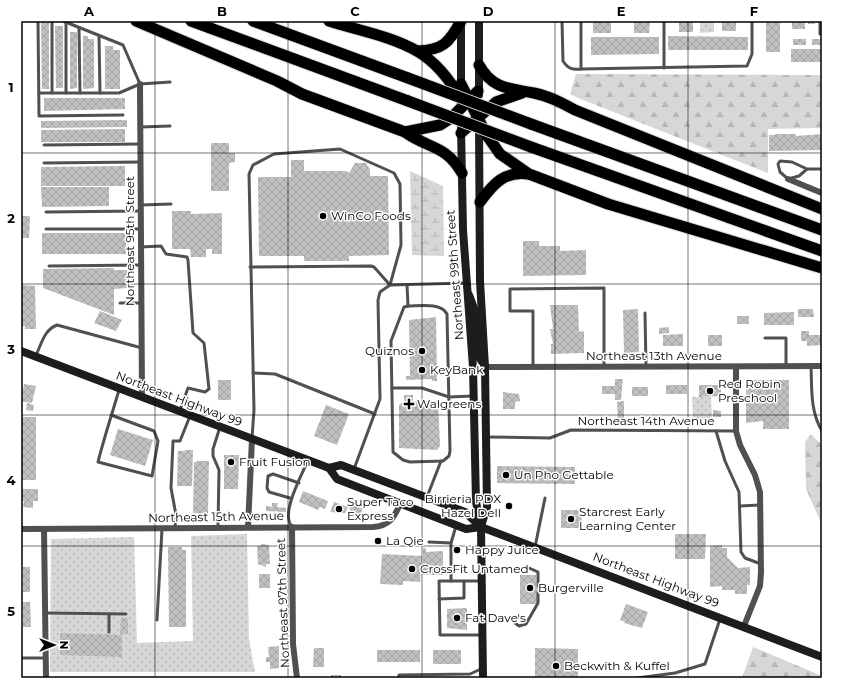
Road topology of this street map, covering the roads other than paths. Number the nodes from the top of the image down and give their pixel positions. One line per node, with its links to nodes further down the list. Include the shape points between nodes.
1 (38, 21): 27 (lane)
2 (52, 21): 28 (lane)
3 (136, 21): 37 (highway, via 302,94)
4 (191, 21): 59 (highway, bridge)
5 (253, 21): 57 (highway, bridge)
6 (329, 21): 18 (highway, via 394,41)
7 (461, 21): 18 (highway, via 453,35 442,46 431,51); 24 (main road)
8 (479, 21): 19 (main road)
9 (562, 21): 21 (lane, via 563,61 566,66 573,69)
10 (581, 21): 21 (lane)
11 (664, 21): 20 (lane)
12 (752, 21): 20 (lane, via 752,54 747,66)
13 (820, 21): 16 (lane)
14 (64, 22): 15 (lane); 29 (lane)
15 (79, 28): 17 (lane); 30 (lane)
16 (822, 34)
17 (99, 36): 23 (lane, via 123,46); 31 (lane)
18 (417, 51): 32 (highway, via 433,63)
19 (479, 65): 25 (main road); 26 (highway, via 495,84)
20 (664, 68): 21 (lane)
21 (582, 69)
22 (170, 82): 23 (lane)
23 (140, 84): 31 (lane, via 119,93); 36 (street, Northeast 95th Street)
24 (461, 84): 32 (highway)
25 (478, 91): 32 (highway); 34 (main road)
26 (524, 92): 34 (highway, via 501,99); 53 (highway, via 553,99)
27 (39, 93): 28 (lane); 33 (lane, via 39,116)
28 (52, 93): 29 (lane)
29 (66, 93): 30 (lane)
30 (80, 93): 31 (lane)
31 (100, 93)
32 (464, 103): 34 (highway); 37 (highway, via 451,118 440,125); 38 (main road, Northeast 99th Street)
33 (123, 115)
34 (477, 118): 38 (highway); 39 (highway); 47 (highway, via 500,154)
35 (170, 126): 36 (lane)
36 (141, 127): 40 (street, Northeast 95th Street)
37 (405, 132): 46 (highway, via 444,151)
38 (461, 133): 46 (main road, Northeast 99th Street)
39 (479, 133): 50 (main road, Northeast 99th Street)
40 (141, 144): 41 (lane); 42 (street, Northeast 95th Street)
41 (44, 145)
42 (141, 162): 43 (lane); 52 (street, Northeast 95th Street)
43 (44, 163)
44 (807, 169): 45 (lane); 48 (lane, via 800,176); 48 (lane, via 792,162 780,161 778,168)
45 (822, 169)
46 (462, 172): 66 (main road, Northeast 99th Street)
47 (529, 174): 50 (highway, via 519,173 502,177); 63 (highway, via 608,204)
48 (788, 179): 49 (street)
49 (822, 193)
50 (480, 202): 78 (main road, Northeast 99th Street, via 480,281)
51 (171, 204): 52 (lane)
52 (141, 208): 54 (lane); 56 (street, Northeast 95th Street)
53 (822, 209)
54 (46, 212)
55 (46, 229): 56 (lane)
56 (141, 229): 58 (street, Northeast 95th Street)
57 (822, 230)
58 (142, 247): 60 (street, Northeast 95th Street); 89 (lane, via 160,246 166,254 183,255 188,260 193,333 204,343 209,389 205,392 188,388)
59 (822, 251)
60 (142, 265): 61 (lane); 68 (street, Northeast 95th Street)
61 (49, 266)
62 (250, 267): 64 (lane, via 374,267); 64 (lane, via 251,166 274,154 340,149 392,172 400,182 401,252); 83 (lane)
63 (822, 268)
64 (390, 285): 65 (lane); 90 (lane, via 382,290 378,297 380,399)
65 (407, 285): 66 (lane); 69 (lane)
66 (466, 286): 78 (main road, via 474,311 478,356); 86 (main road, Northeast 99th Street)
67 (120, 303): 68 (lane)
68 (142, 303): 72 (street, Northeast 95th Street)
69 (408, 306): 85 (lane, via 404,307 391,341); 88 (lane, via 439,307 446,312)
70 (645, 313): 81 (lane)
71 (765, 338): 75 (lane, via 786,338)
72 (142, 348): 74 (lane, via 57,325 46,333); 87 (street, Northeast 95th Street)
73 (21, 351): 74 (main road, Northeast Highway 99)
74 (36, 356): 84 (main road, Northeast Highway 99)
75 (786, 366): 76 (street, Northeast 13th Avenue); 82 (street, Northeast 13th Avenue)
76 (811, 366): 77 (street, Northeast 13th Avenue); 96 (lane, via 812,404 816,421)
77 (822, 366)
78 (485, 367): 79 (street, Northeast 13th Avenue); 97 (main road, Northeast 99th Street)
79 (533, 367): 80 (street, Northeast 13th Avenue); 80 (lane, via 533,311 510,311 510,289 604,288)
80 (604, 367): 81 (street, Northeast 13th Avenue)
81 (646, 367): 82 (street, Northeast 13th Avenue)
82 (736, 367): 95 (street)
83 (253, 373): 90 (lane, via 275,374); 98 (lane)
84 (120, 388): 87 (main road, Northeast Highway 99); 91 (lane)
85 (392, 388): 88 (lane, via 422,388); 100 (lane, via 393,452 410,462)
86 (474, 396): 88 (lane); 114 (main road, Northeast 99th Street, via 476,502)
87 (142, 397): 89 (main road, Northeast Highway 99)
88 (449, 397): 100 (lane, via 450,453)
89 (179, 411): 92 (main road, Northeast Highway 99)
90 (375, 414): 102 (lane)
91 (111, 416): 91 (lane, via 98,462 152,476 158,440 154,431)
92 (190, 416): 93 (main road, Northeast Highway 99); 115 (lane, via 180,441 173,441 171,488 176,515)
93 (220, 427): 98 (main road, Northeast Highway 99); 111 (lane, via 212,456 219,470)
94 (716, 430): 95 (lane, Northeast 14th Avenue); 97 (lane, Northeast 14th Avenue, via 571,430 550,438); 109 (lane, via 725,461 739,492)
95 (736, 431): 108 (street, via 755,475 760,492)
96 (822, 431)
97 (486, 437): 114 (main road, Northeast 99th Street, via 487,507)
98 (252, 440): 99 (main road, Northeast Highway 99); 112 (street)
99 (308, 460): 101 (main road, Northeast Highway 99); 103 (lane)
100 (441, 461): 105 (lane)
101 (329, 468): 102 (main road, Northeast Highway 99, via 341,465); 107 (main road, Northeast Highway 99, via 337,479)
102 (354, 470): 105 (main road, Northeast Highway 99)
103 (299, 483): 104 (lane); 104 (lane, via 273,474 268,476 269,492)
104 (290, 498): 113 (lane)
105 (427, 498): 114 (main road, Northeast Highway 99, via 465,512)
106 (545, 498): 121 (lane)
107 (400, 504): 110 (main road, Northeast Highway 99); 113 (street, Northeast 15th Avenue, via 391,521 383,526)
108 (760, 505): 109 (lane); 122 (street)
109 (740, 506): 122 (lane, via 741,552 745,558)
110 (456, 526): 114 (main road, Northeast Highway 99, via 466,529); 120 (lane)
111 (218, 527): 112 (street, Northeast 15th Avenue); 115 (street, Northeast 15th Avenue)
112 (248, 527): 113 (street, Northeast 15th Avenue)
113 (292, 527): 145 (street, Northeast 97th Street)
114 (481, 527): 121 (main road, Northeast Highway 99); 126 (main road, Northeast 99th Street)
115 (175, 528): 118 (street, Northeast 15th Avenue)
116 (21, 529): 117 (street, Northeast 15th Avenue)
117 (44, 529): 118 (street, Northeast 15th Avenue); 130 (street)
118 (162, 529): 134 (lane)
119 (429, 542): 120 (lane)
120 (451, 542): 124 (lane)
121 (535, 547): 133 (main road, Northeast Highway 99)
122 (761, 564): 136 (street, via 760,586)
123 (529, 568): 127 (lane, via 538,572)
124 (451, 581): 125 (lane); 129 (lane, via 439,581)
125 (464, 581): 126 (lane); 129 (lane, via 464,598)
126 (482, 581): 138 (main road, Northeast 99th Street)
127 (538, 586)
128 (538, 594): 135 (lane, via 538,603 526,624 519,626)
129 (439, 599): 138 (lane, via 440,635)
130 (45, 614): 131 (lane); 141 (street)
131 (109, 614): 132 (lane); 137 (lane)
132 (126, 614)
133 (720, 617): 136 (main road, Northeast Highway 99); 148 (lane, via 705,664 675,673)
134 (157, 620)
135 (515, 623)
136 (744, 626): 139 (main road, Northeast Highway 99)
137 (108, 632)
138 (482, 635): 142 (main road, Northeast 99th Street)
139 (822, 657)
140 (21, 658): 141 (lane)
141 (46, 658): 144 (street)
142 (483, 669): 143 (lane, via 470,674); 147 (main road, Northeast 99th Street)
143 (451, 676): 146 (lane, via 399,675)
144 (46, 678)
145 (297, 678)
146 (399, 678)
147 (483, 678)
148 (637, 678)

